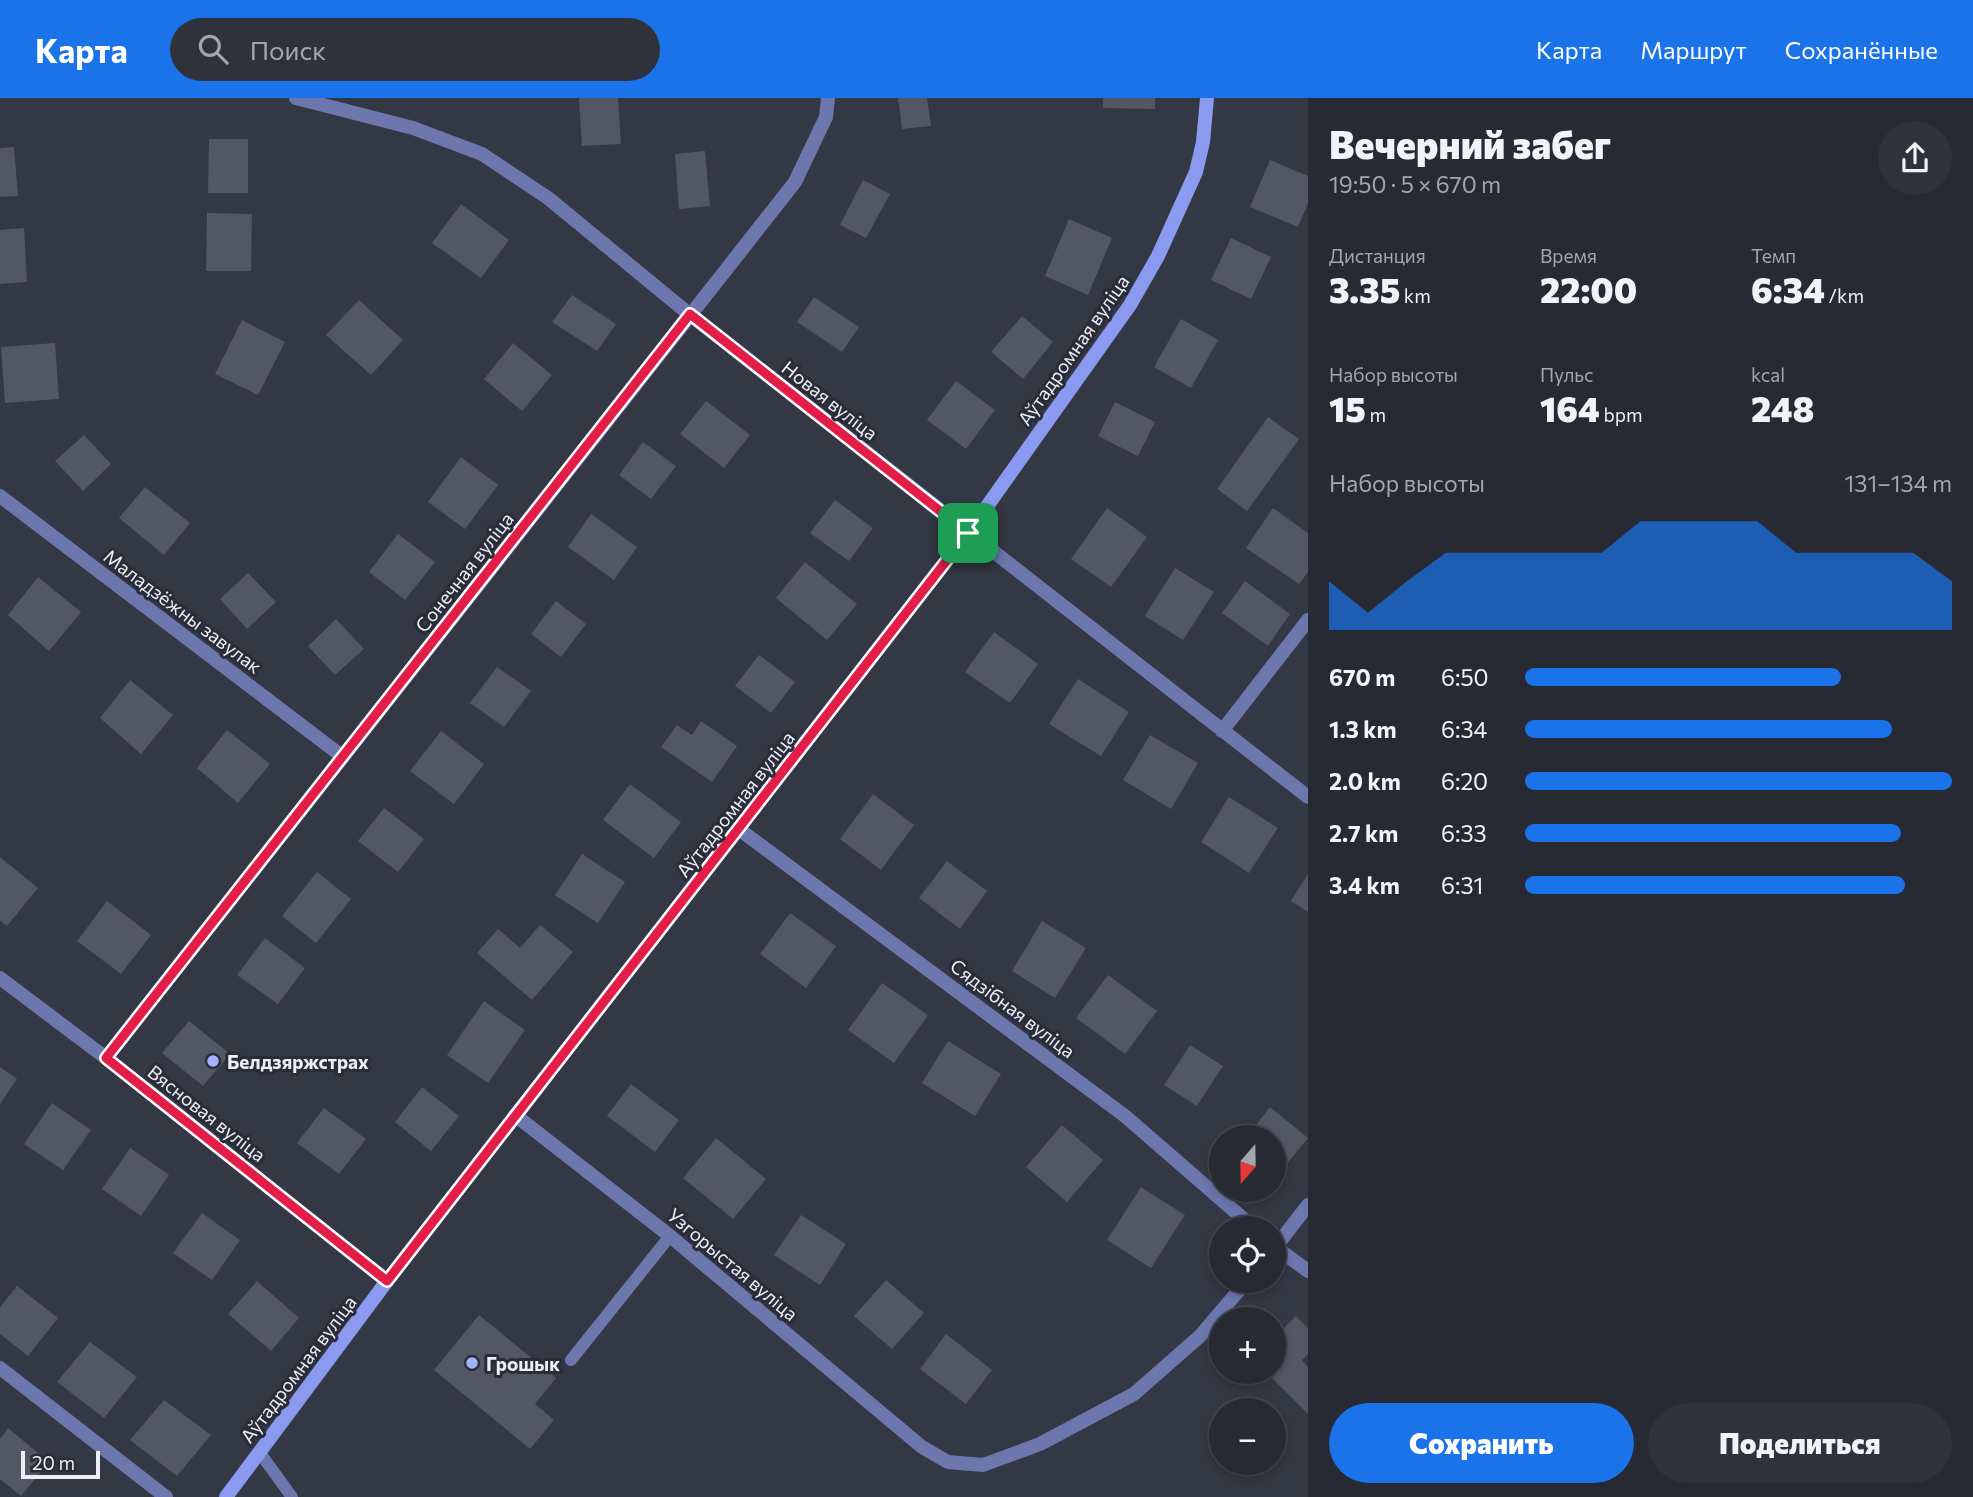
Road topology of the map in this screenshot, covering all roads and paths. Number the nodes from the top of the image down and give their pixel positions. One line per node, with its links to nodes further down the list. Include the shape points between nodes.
1 (296, 98): 4 (street, Новая вуліца, via 413,128 482,154 548,198)
2 (828, 98): 4 (street, Сонечная вуліца, via 826,117 795,182)
3 (1207, 98): 6 (street, Аўтадромная вуліца, via 1196,172 1158,257 1130,305)
4 (690, 314): 6 (street, Новая вуліца); 9 (street, Сонечная вуліца)
5 (0, 496): 9 (street, Маладзёжны завулак)
6 (968, 533): 8 (street, Новая вуліца); 11 (street, Аўтадромная вуліца)
7 (1308, 620): 8 (street)
8 (1222, 731): 10 (street, Новая вуліца)
9 (343, 757): 13 (street, Сонечная вуліца)
10 (1308, 797)
11 (740, 830): 14 (street, Аўтадромная вуліца); 16 (street, Сядзібная вуліца, via 1125,1116)
12 (0, 978): 13 (street, Вясновая вуліца)
13 (106, 1058): 21 (street, Вясновая вуліца)
14 (515, 1115): 18 (street, Узгорыстая вуліца); 21 (street, Аўтадромная вуліца)
15 (1308, 1205): 17 (street)
16 (1240, 1216)
17 (1286, 1234)
18 (670, 1236): 22 (street, Узгорыстая вуліца, via 922,1447 948,1462 983,1465 1040,1444 1134,1394 1200,1336); 23 (lane)
19 (1286, 1256): 20 (street)
20 (1308, 1271)
21 (387, 1281): 25 (street, Аўтадромная вуліца)
22 (1237, 1293)
23 (571, 1360)
24 (0, 1368): 26 (street)
25 (260, 1453): 27 (street, Аўтадромная вуліца); 28 (lane)
26 (166, 1497)
27 (226, 1497)
28 (292, 1497)

